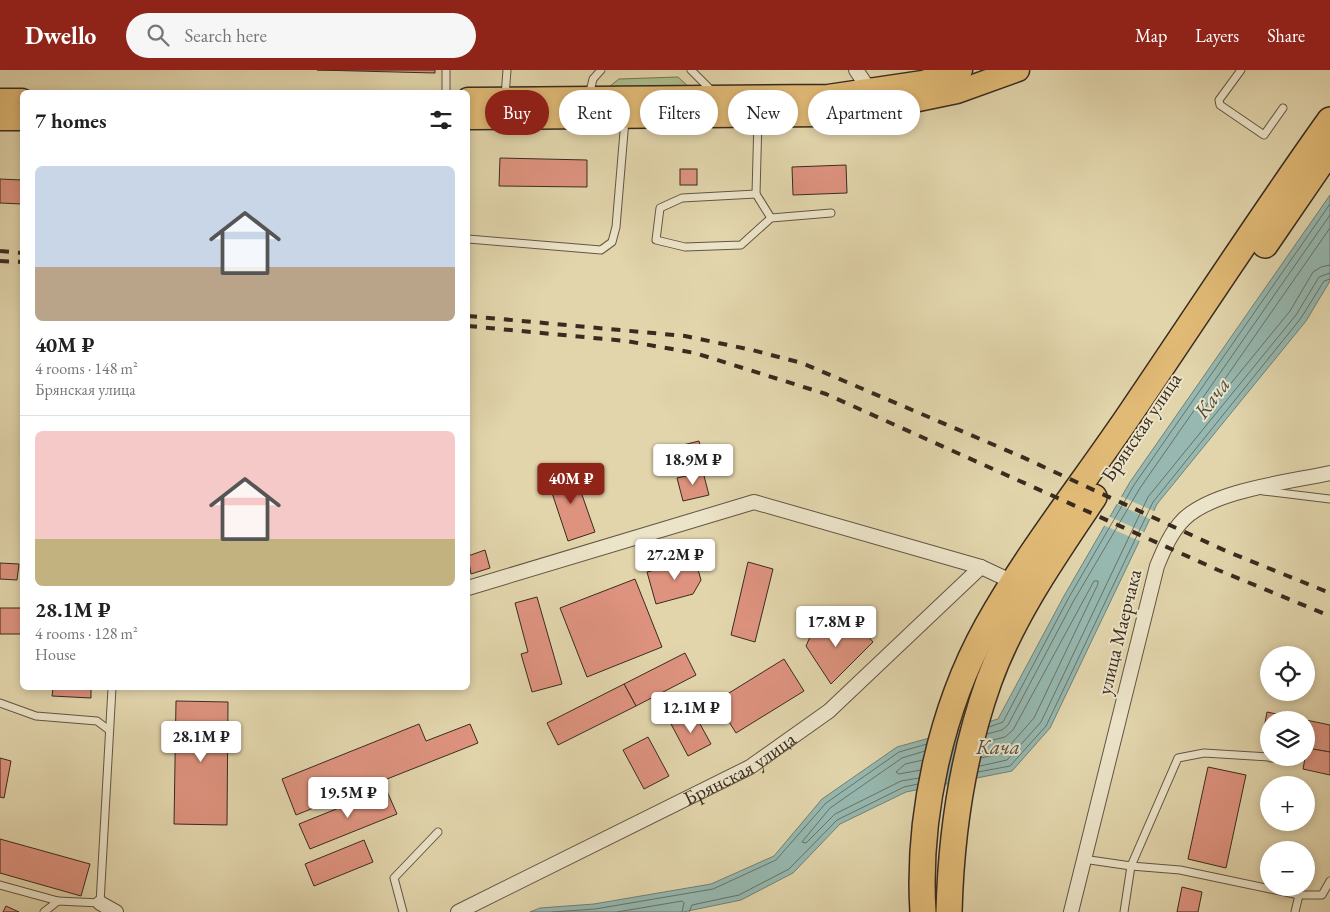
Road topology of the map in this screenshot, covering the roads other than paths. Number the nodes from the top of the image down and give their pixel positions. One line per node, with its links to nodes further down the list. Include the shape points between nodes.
1 (446, 70): 10 (lane)
2 (507, 70): 11 (lane)
3 (601, 70): 12 (lane, via 593,79)
4 (691, 70): 14 (lane)
5 (856, 70): 9 (street)
6 (961, 70): 9 (main road, via 923,82)
7 (1018, 70): 20 (main road, via 957,92 880,108)
8 (1241, 70): 19 (lane, via 1220,100 1220,105 1264,135)
9 (869, 89): 14 (main road, via 828,96)
10 (446, 90)
11 (506, 90)
12 (590, 90)
13 (630, 98): 14 (main road)
14 (719, 98)
15 (470, 99): 16 (main road)
16 (485, 99)
17 (0, 100): 18 (main road)
18 (20, 100)
19 (1283, 108)
20 (798, 115)
21 (728, 116): 23 (main road)
22 (559, 117): 24 (main road)
23 (630, 117)
24 (470, 118)
25 (0, 119): 26 (main road)
26 (20, 119)
27 (1330, 120): 39 (highway, Брянская улица)
28 (624, 135): 34 (lane, via 612,242 601,250)
29 (758, 135): 31 (lane)
30 (1330, 150): 60 (highway, Брянская улица, via 1055,556 1012,632 990,680 978,717 952,842)
31 (756, 194): 33 (lane); 33 (lane, via 682,198 660,208 656,240 685,247 742,245)
32 (831, 213): 33 (lane)
33 (771, 218)
34 (470, 239)
35 (1330, 473): 36 (street, улица Маерчака)
36 (1255, 490): 37 (lane); 46 (street, улица Маерчака, via 1218,498 1184,519 1171,534 1157,566)
37 (1330, 499)
38 (982, 567): 39 (street); 40 (street, via 754,502); 58 (street, Брянская улица, via 829,712 750,767)
39 (1013, 582): 59 (highway, Брянская улица, via 983,635 950,712 928,800)
40 (470, 587)
41 (112, 690): 43 (lane)
42 (0, 703): 43 (lane, via 36,716 97,721)
43 (109, 730): 54 (lane)
44 (1260, 756): 47 (lane, via 1204,753 1178,758)
45 (438, 832): 57 (lane, via 394,878)
46 (1083, 859): 47 (lane); 61 (street, улица Маерчака)
47 (1131, 866): 50 (lane, via 1180,870); 62 (lane)
48 (1330, 881): 51 (lane, via 1322,894)
49 (0, 885): 53 (lane)
50 (1260, 887)
51 (1315, 894)
52 (1299, 896): 63 (lane)
53 (58, 901): 54 (lane); 55 (lane)
54 (100, 903): 56 (street)
55 (44, 912)
56 (116, 912)
57 (403, 912)
58 (458, 912)
59 (923, 912)
60 (949, 912)
61 (1071, 912)
62 (1124, 912)
63 (1295, 912)

